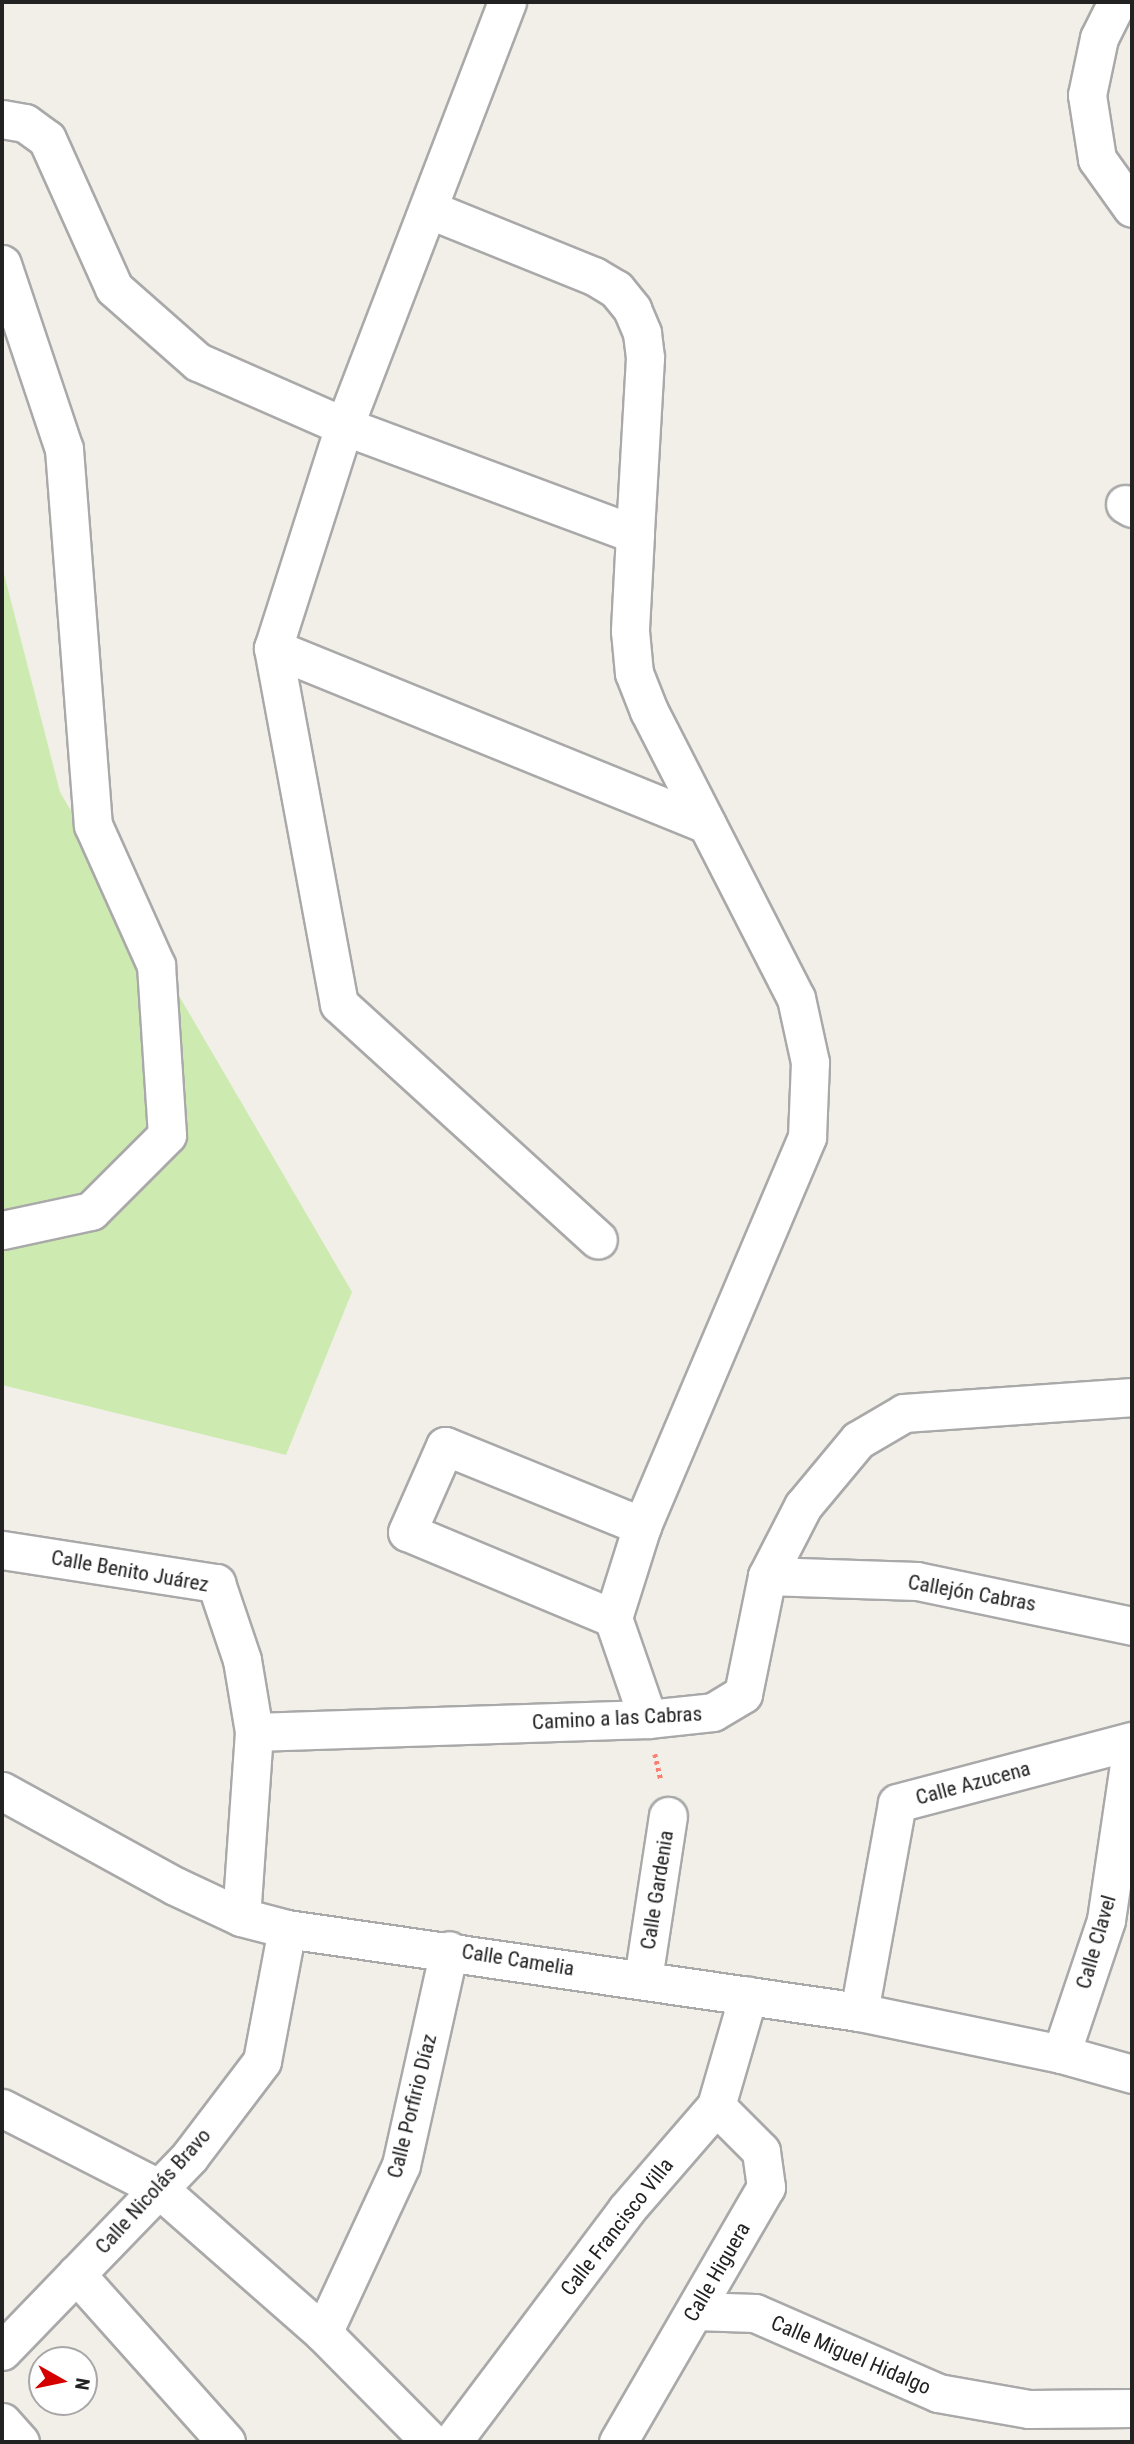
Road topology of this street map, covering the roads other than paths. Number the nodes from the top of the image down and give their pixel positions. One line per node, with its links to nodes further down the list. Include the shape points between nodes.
1 (507, 2): 5 (street)
2 (1117, 2): 4 (street, via 1099,38 1087,95 1097,159)
3 (2, 119): 7 (street, via 25,123 47,139 114,288 198,362)
4 (1132, 208)
5 (428, 209): 7 (street); 8 (street, via 594,276 616,289 632,309 642,333 645,358)
6 (2, 264): 11 (street, via 64,449 93,825 156,965 167,1135 91,1211)
7 (344, 426): 8 (street); 9 (street)
8 (635, 534): 10 (street, via 630,631 635,673)
9 (273, 648): 10 (street); 12 (street, via 339,1004)
10 (707, 824): 14 (street, via 796,998 810,1062 807,1137)
11 (2, 1230)
12 (598, 1240)
13 (1132, 1397): 16 (street, Camino a las Cabras, via 904,1413 858,1440 803,1506)
14 (642, 1526): 17 (street); 17 (street, via 445,1446 407,1532)
15 (2, 1550): 20 (street, Calle Benito Juárez, via 216,1583 242,1660)
16 (767, 1576): 18 (street, Callejón Cabras, via 917,1581); 19 (street, Camino a las Cabras, via 743,1694 713,1712)
17 (613, 1618): 19 (street)
18 (1132, 1626)
19 (648, 1719): 20 (street, Camino a las Cabras)
20 (254, 1732): 24 (street, Calle Benito Juárez)
21 (1132, 1742): 29 (street, Calle Azucena, via 897,1803); 30 (street, Calle Clavel, via 1106,1920)
22 (2, 1791): 24 (street, Calle Camelia)
23 (668, 1816): 27 (street, Calle Gardenia)
24 (241, 1917): 25 (street, Calle Camelia)
25 (287, 1929): 26 (street, Calle Camelia); 34 (street, Calle Nicolás Bravo, via 262,2061 190,2156)
26 (449, 1950): 27 (street, Calle Camelia); 37 (street, Calle Porfirio Díaz, via 401,2165)
27 (643, 1979): 28 (street, Calle Camelia)
28 (748, 1996): 29 (street, Calle Camelia); 32 (street, Calle Francisco Villa)
29 (859, 2012): 30 (street, Calle Camelia)
30 (1061, 2054): 31 (street, Calle Camelia)
31 (1132, 2074)
32 (716, 2106): 36 (street, Calle Higuera, via 761,2151 765,2188); 44 (street, Calle Francisco Villa, via 626,2210)
33 (2, 2108): 34 (street)
34 (158, 2188): 35 (street, Calle Nicolás Bravo); 37 (street)
35 (76, 2274): 38 (street, Calle Nicolás Bravo); 42 (street)
36 (695, 2311): 39 (street, Calle Miguel Hidalgo, via 755,2313 938,2393 1029,2409); 45 (street, Calle Higuera)
37 (323, 2333): 43 (street)
38 (2, 2351)
39 (1132, 2408)
40 (2, 2422): 41 (street)
41 (20, 2442)
42 (226, 2442)
43 (431, 2442)
44 (452, 2442)
45 (618, 2442)

